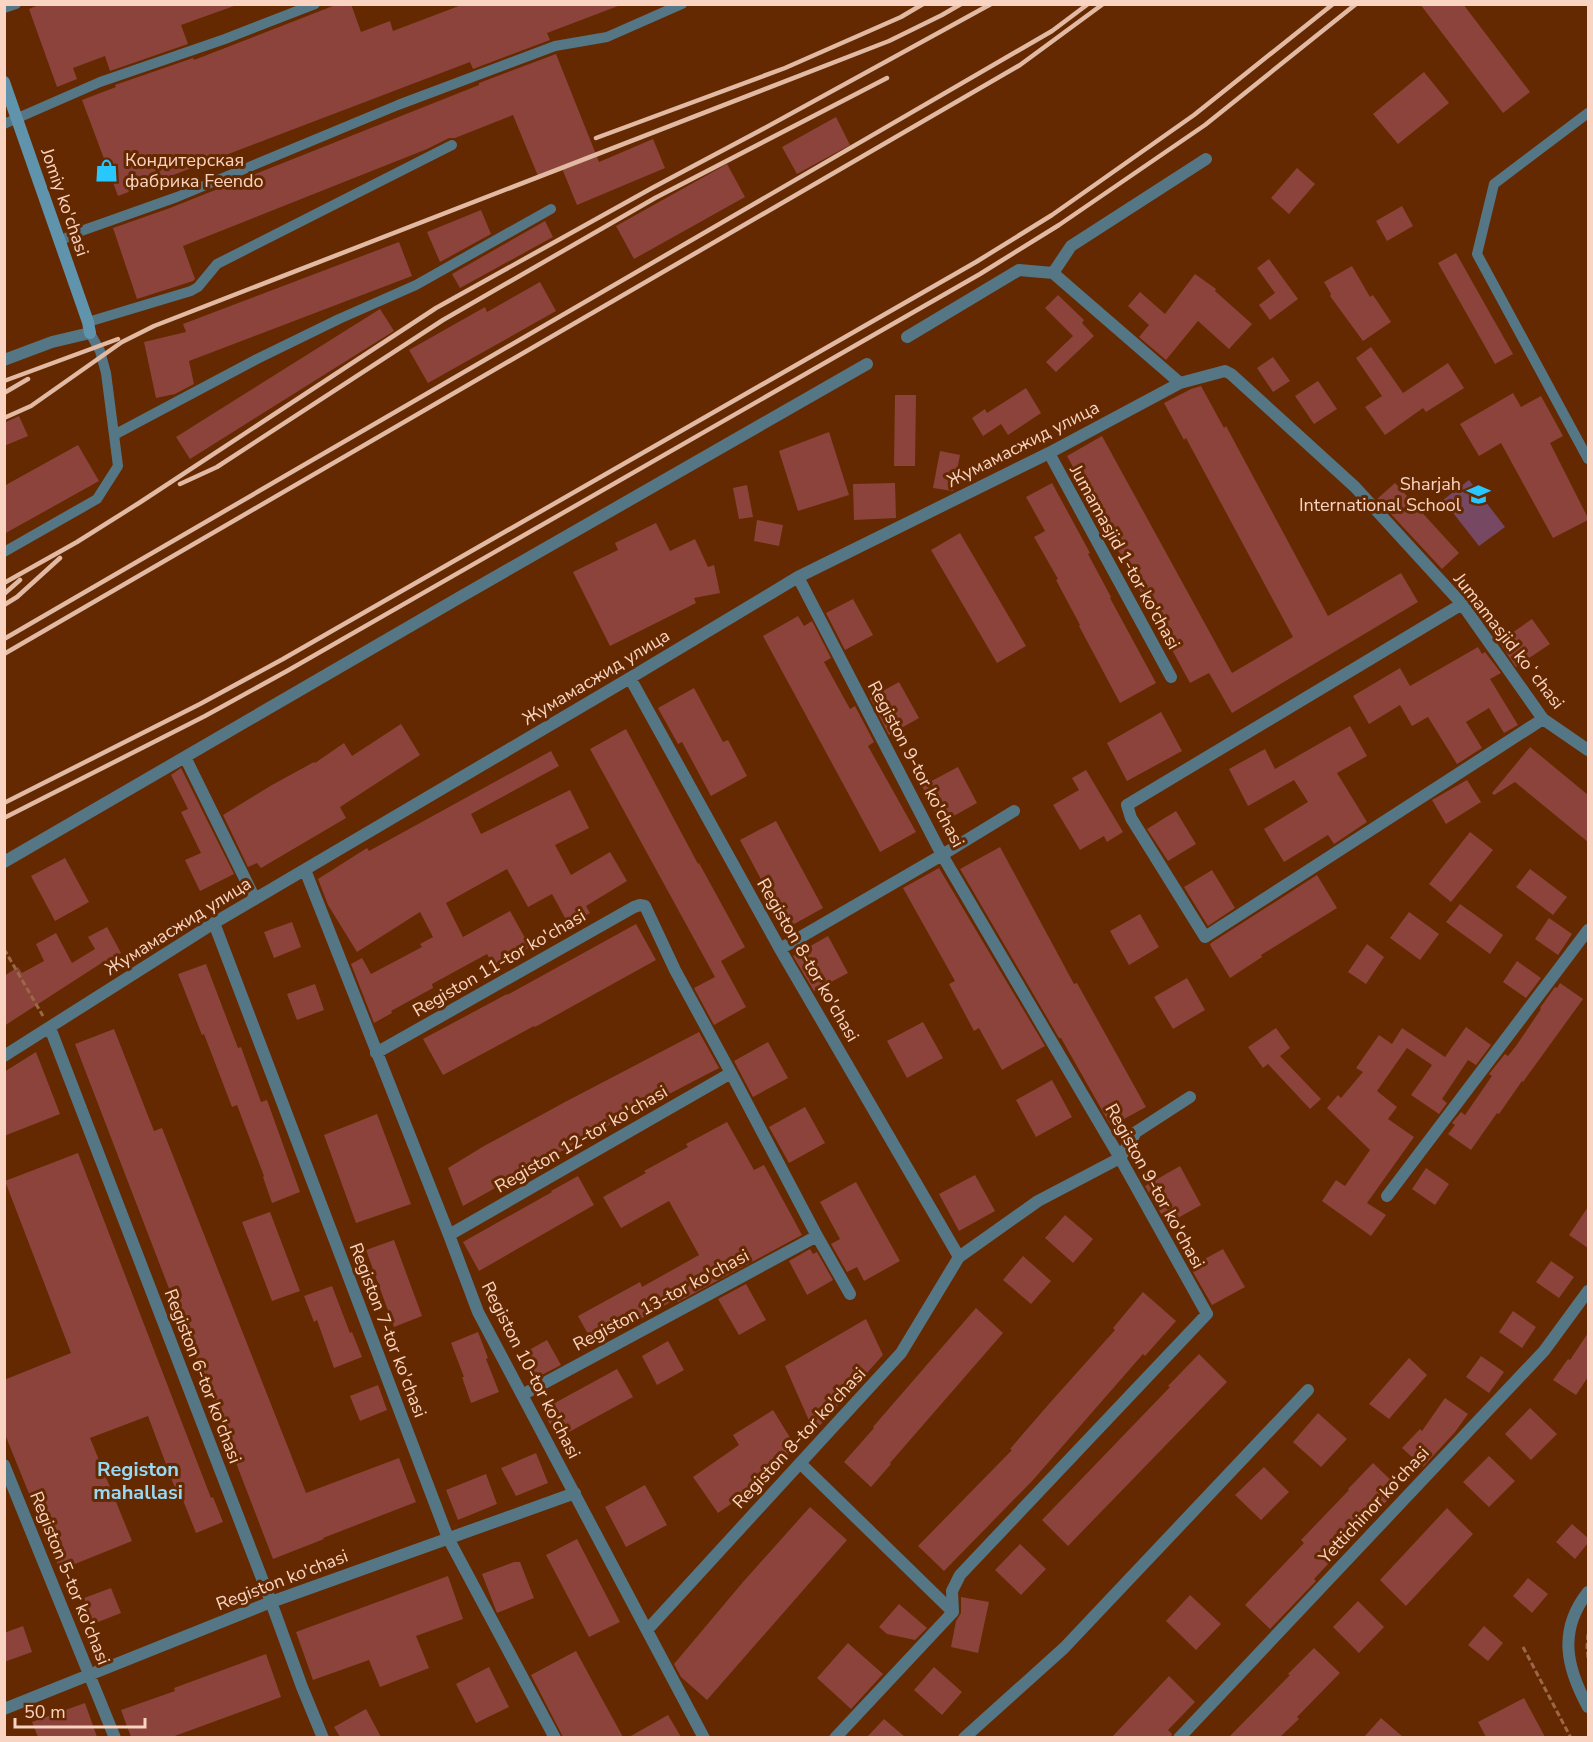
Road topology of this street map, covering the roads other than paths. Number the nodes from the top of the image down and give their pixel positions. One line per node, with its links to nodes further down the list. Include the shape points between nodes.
1 (16, 4): 4 (lane)
2 (315, 4): 7 (lane, via 100,82)
3 (682, 4): 12 (lane, via 607,37 555,46 398,105 177,197)
4 (4, 8)
5 (4, 82): 7 (street, Jomiy ko'chasi)
6 (1588, 113): 22 (lane, via 1494,184 1477,254)
7 (17, 118): 8 (lane); 12 (street, Jomiy ko'chasi)
8 (4, 124)
9 (452, 145): 14 (lane, via 217,264 191,291)
10 (1206, 159): 13 (street, via 1071,246)
11 (551, 209): 20 (lane, via 417,285 257,359)
12 (59, 241): 14 (street, Jomiy ko'chasi)
13 (1053, 273): 15 (street, via 1019,270); 19 (street)
14 (89, 328): 16 (street); 20 (lane, via 106,373)
15 (907, 337)
16 (4, 360)
17 (867, 364): 30 (street)
18 (1227, 372): 19 (street, Жумамасжид улица); 25 (street, Jumamasjid koʻchasi, via 1355,487)
19 (1180, 383): 21 (street, Жумамасжид улица)
20 (114, 435): 23 (lane, via 118,466 97,499)
21 (1048, 453): 24 (street, Жумамасжид улица); 26 (street, Jumamasjid 1-tor ko'chasi)
22 (1588, 459)
23 (4, 552)
24 (798, 578): 27 (street, Жумамасжид улица); 32 (street, Registon 9-tor ko'chasi)
25 (1462, 604): 28 (street, Jumamasjid koʻchasi); 28 (street, via 1126,805 1204,937)
26 (1171, 677)
27 (630, 678): 34 (street, Жумамасжид улица); 38 (street, Registon 8-tor ko'chasi)
28 (1543, 719): 29 (street, Jumamasjid koʻchasi)
29 (1588, 750)
30 (185, 757): 33 (street); 35 (street)
31 (1014, 811): 32 (street)
32 (942, 855): 38 (street); 44 (street, Registon 9-tor ko'chasi)
33 (4, 862)
34 (305, 870): 35 (street, Жумамасжид улица); 40 (street, Registon 10-tor ko'chasi)
35 (255, 899): 36 (street, Жумамасжид улица)
36 (214, 923): 39 (street, Жумамасжид улица); 56 (street, Registon 7-tor ko'chasi)
37 (1588, 930): 45 (street)
38 (780, 950): 48 (street, Registon 8-tor ko'chasi)
39 (50, 1028): 41 (street, Жумамасжид улица); 58 (street, Registon 6-tor ko'chasi)
40 (376, 1053): 42 (street, Registon 11-tor ko'chasi, via 640,905 645,906); 46 (street, Registon 10-tor ko'chasi)
41 (4, 1056)
42 (731, 1073): 46 (street, Registon 12-tor ko'chasi); 47 (street)
43 (1190, 1097): 44 (street, via 1136,1132)
44 (1120, 1158): 48 (street, Registon 8-tor ko'chasi, via 1038,1201); 59 (street, Registon 9-tor ko'chasi, via 1207,1314 960,1575 952,1591)
45 (1387, 1196)
46 (449, 1235): 52 (street, Registon 10-tor ko'chasi, via 478,1311)
47 (817, 1236): 50 (street); 52 (street, Registon 13-tor ko'chasi)
48 (959, 1257): 53 (street, Registon 8-tor ko'chasi, via 901,1353)
49 (1588, 1292): 70 (street, Yettichinor ko‘chasi, via 1544,1351)
50 (850, 1294)
51 (1308, 1390): 69 (street, via 1064,1648)
52 (522, 1395): 55 (street, Registon 10-tor ko'chasi)
53 (800, 1463): 59 (street); 60 (street, Registon 8-tor ko'chasi)
54 (4, 1465): 61 (street, Registon 5-tor ko'chasi)
55 (575, 1493): 56 (street, Registon ko'chasi); 60 (street, Registon 10-tor ko'chasi)
56 (448, 1538): 58 (street, Registon ko'chasi); 66 (street, Registon 7-tor ko'chasi)
57 (1588, 1592): 62 (street, via 1578,1605 1569,1634 1571,1667)
58 (271, 1602): 61 (street, Registon ko'chasi); 65 (street, Registon 6-tor ko'chasi)
59 (953, 1612): 68 (street)
60 (648, 1629): 67 (street, Registon 10-tor ko'chasi)
61 (90, 1674): 63 (street, Registon ko'chasi); 64 (street, Registon 5-tor ko'chasi)
62 (1588, 1707)
63 (4, 1709)
64 (115, 1737)
65 (323, 1737)
66 (555, 1737)
67 (704, 1737)
68 (835, 1737)
69 (964, 1737)
70 (1179, 1737)

